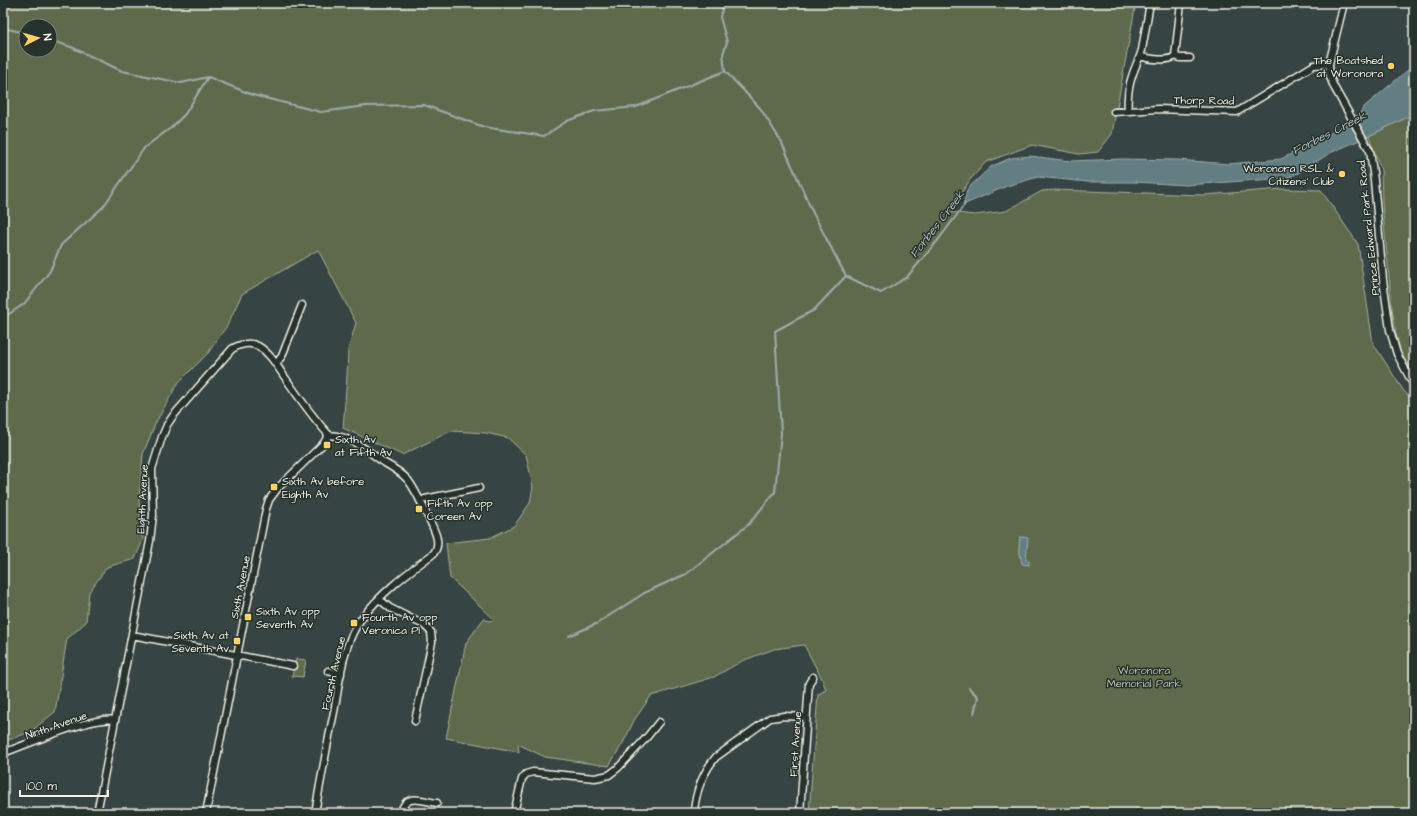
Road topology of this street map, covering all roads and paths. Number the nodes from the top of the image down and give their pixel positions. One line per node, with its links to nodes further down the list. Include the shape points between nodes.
1 (1150, 3): 4 (street)
2 (1181, 3): 5 (street)
3 (1344, 3): 7 (street, Prince Edward Park Road)
4 (1140, 56): 5 (street, via 1152,59 1171,59); 8 (street, via 1129,86)
5 (1175, 56): 6 (street)
6 (1190, 58)
7 (1329, 64): 8 (street, Thorp Road, via 1314,65 1237,112); 12 (street, Prince Edward Park Road, via 1332,84 1370,151 1390,330 1397,354)
8 (1128, 110): 9 (street, Thorp Road)
9 (1114, 112)
10 (302, 305): 11 (street, via 282,356)
11 (276, 364): 13 (street, Eighth Avenue); 17 (street, Eighth Avenue, via 259,347 248,344 236,346 167,425 152,469 152,528)
12 (1414, 386)
13 (329, 435): 15 (street, via 352,441 399,472 408,480); 18 (street, Sixth Avenue, via 269,500)
14 (479, 488): 15 (street)
15 (420, 501): 16 (street, Fourth Avenue, via 434,529 437,547 433,554 396,581)
16 (379, 599): 21 (street, Fourth Avenue, via 354,630 348,642); 25 (street, via 390,608 424,624 431,632 432,642)
17 (132, 635): 18 (street); 24 (street, Eighth Avenue)
18 (237, 655): 19 (street); 30 (street, Sixth Avenue)
19 (292, 666)
20 (328, 671): 21 (street)
21 (341, 674): 31 (street, Fourth Avenue)
22 (813, 677): 23 (street, First Avenue, via 806,681)
23 (806, 717): 34 (street, via 770,718 716,757 697,792); 35 (street, First Avenue)
24 (115, 720): 27 (street, Ninth Avenue, via 76,727); 29 (street, Eighth Avenue)
25 (415, 720)
26 (659, 722): 33 (street, via 647,738 609,775 595,778 533,772 526,774 522,779)
27 (3, 753)
28 (438, 803): 32 (street, via 411,799 402,807)
29 (97, 813)
30 (206, 813)
31 (315, 813)
32 (401, 813)
33 (514, 813)
34 (694, 813)
35 (800, 813)

